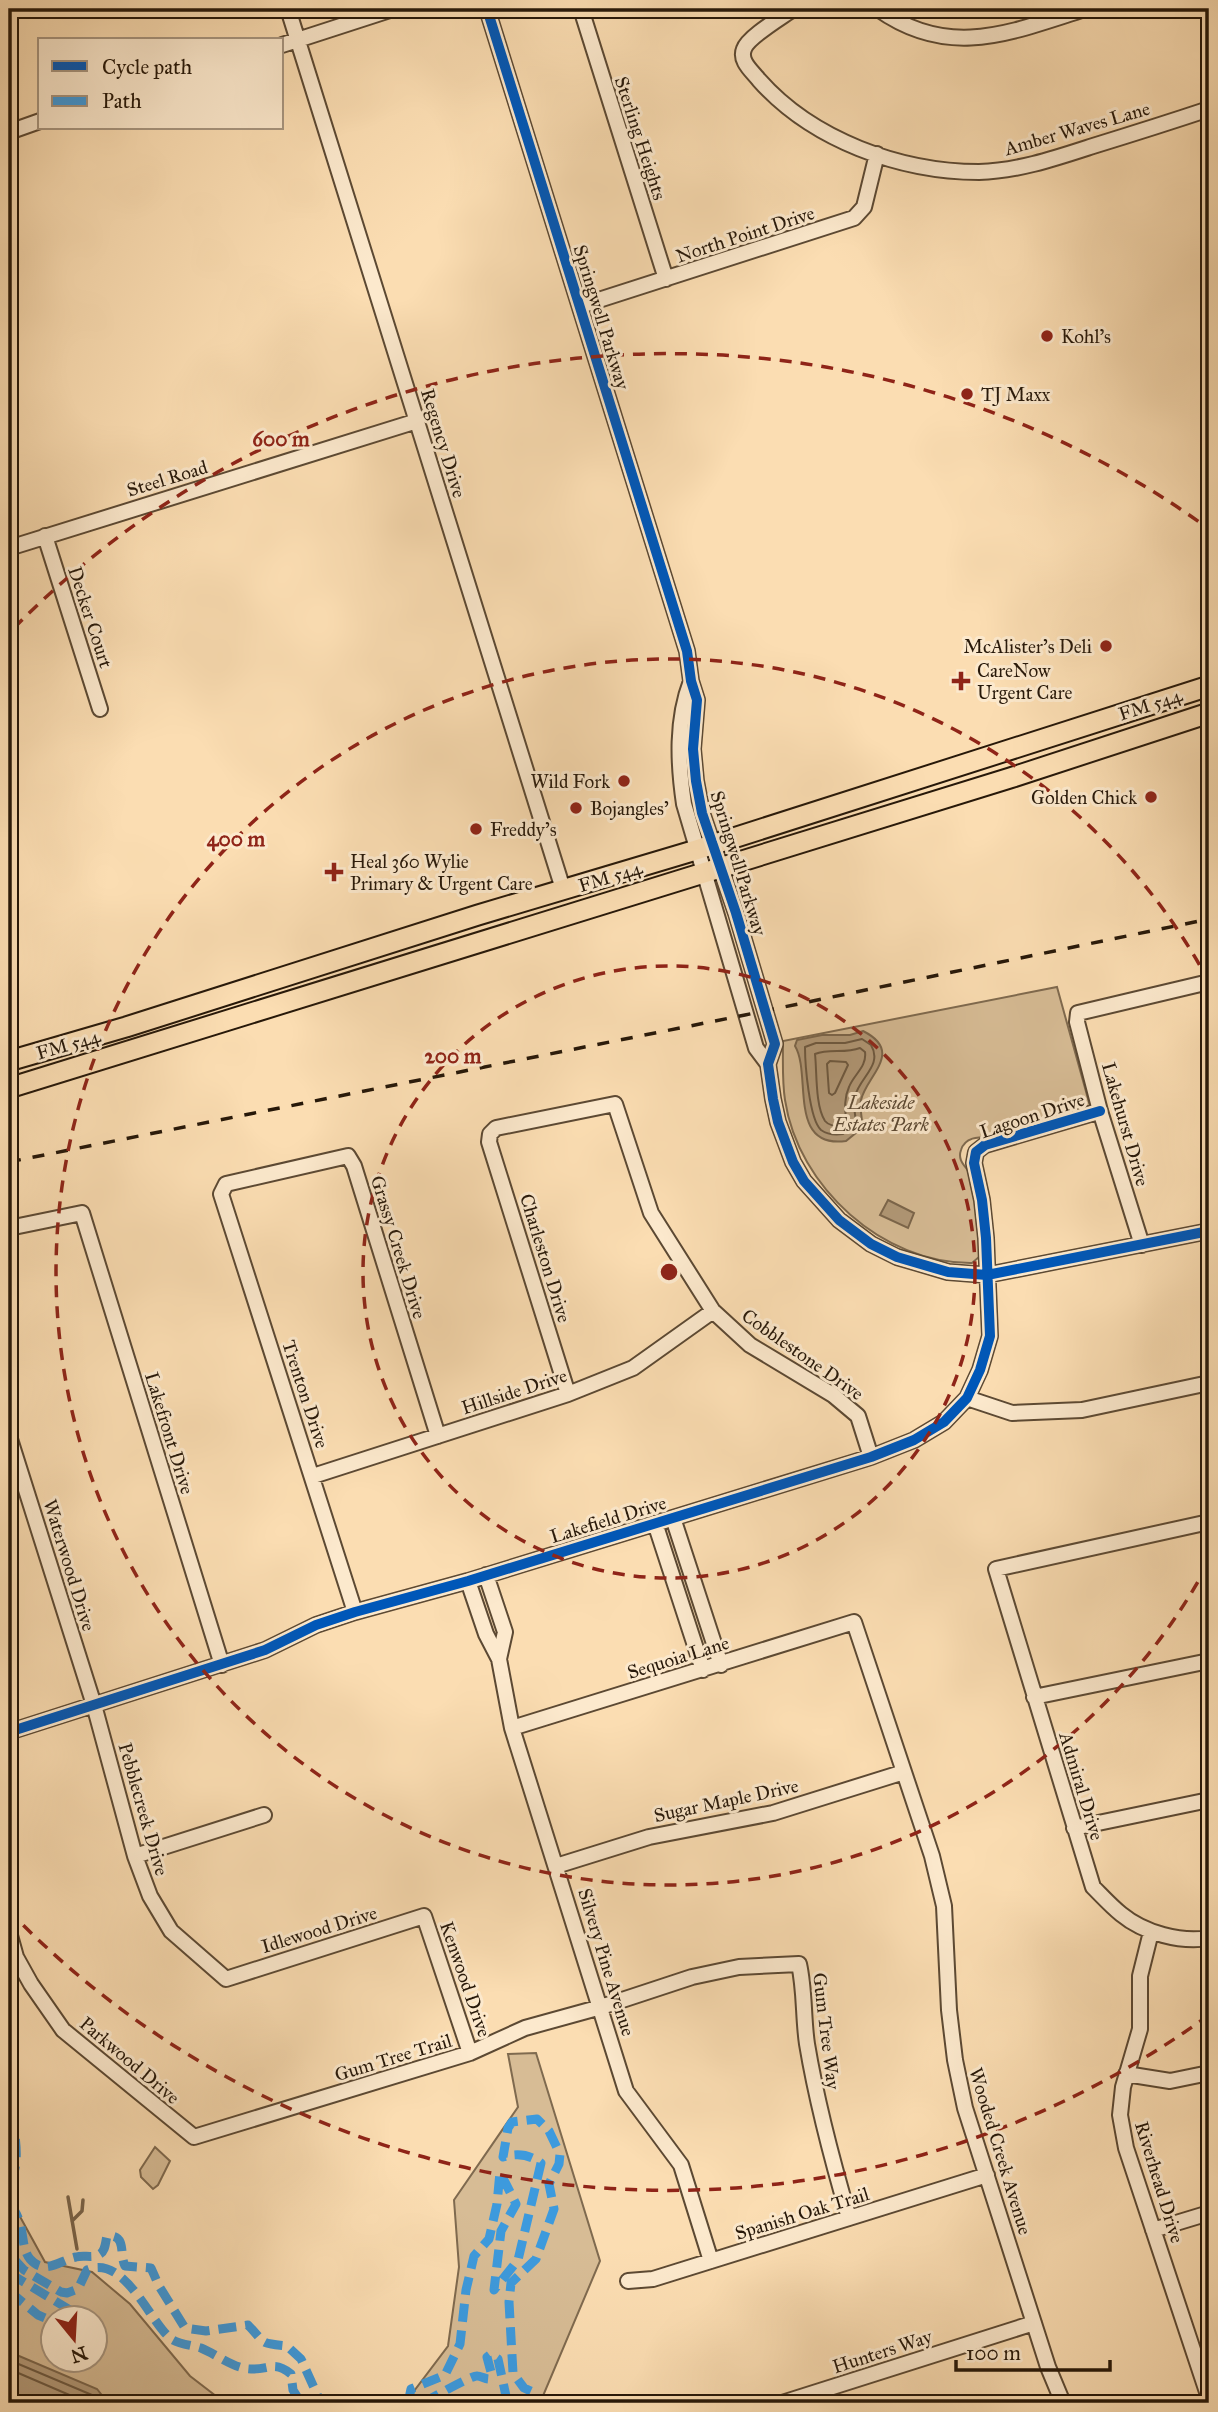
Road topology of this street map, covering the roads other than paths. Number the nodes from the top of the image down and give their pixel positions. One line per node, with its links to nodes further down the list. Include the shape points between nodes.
1 (288, 9): 8 (street, Regency Drive)
2 (393, 9): 8 (street)
3 (487, 9): 15 (street, Springwell Parkway)
4 (581, 9): 14 (street, Sterling Heights)
5 (793, 9): 13 (street, Amber Waves Lane, via 747,43 745,64 786,105 830,135)
6 (878, 9): 7 (street, via 926,32 971,38 1000,36)
7 (1085, 9)
8 (298, 40): 9 (street); 16 (street, Regency Drive)
9 (284, 44)
10 (1209, 109): 13 (street, Amber Waves Lane, via 1044,162 1001,170 935,168)
11 (38, 122): 12 (street)
12 (9, 131)
13 (877, 154): 14 (street, North Point Drive, via 864,207 854,218)
14 (666, 279): 15 (street, North Point Drive)
15 (580, 306): 26 (street, Springwell Parkway, via 687,651 691,681 685,698 679,773 684,804)
16 (417, 421): 17 (street, Steel Road); 28 (street, Regency Drive)
17 (45, 536): 18 (street, Steel Road); 21 (street, Decker Court)
18 (9, 548)
19 (1209, 686): 20 (main road, FM 544 / FM 544)
20 (1171, 697): 23 (main road); 24 (main road, FM 544 / FM 544)
21 (100, 709)
22 (1209, 713): 23 (main road, FM 544 / FM 544)
23 (1179, 723): 25 (main road, FM 544 / FM 544)
24 (940, 771): 25 (main road); 26 (main road, FM 544 / FM 544)
25 (948, 796): 27 (main road, FM 544 / FM 544)
26 (704, 847): 27 (street, Springwell Parkway); 28 (main road, FM 544 / FM 544)
27 (712, 870): 30 (main road, FM 544 / FM 544); 31 (street, Springwell Parkway); 33 (street, Springwell Parkway)
28 (564, 889): 29 (main road, FM 544 / FM 544)
29 (430, 930): 30 (main road); 34 (main road, FM 544 / FM 544)
30 (439, 956): 36 (main road, FM 544 / FM 544)
31 (756, 980): 33 (street); 38 (street, Springwell Parkway, via 775,1044)
32 (1207, 982): 35 (street); 40 (street, Lakehurst Drive, via 1078,1013)
33 (736, 987): 38 (street, Springwell Parkway, via 756,1048)
34 (244, 989): 36 (main road, via 244,995 229,1009 184,1023); 37 (main road, FM 544 / FM 544)
35 (1209, 999)
36 (167, 1039): 39 (main road, FM 544 / FM 544)
37 (9, 1061)
38 (768, 1064): 47 (street, Springwell Parkway, via 778,1122 789,1153 804,1181 839,1220 897,1257 948,1272)
39 (9, 1088)
40 (1100, 1111): 42 (street, Lagoon Drive, via 991,1143); 46 (street, Lakehurst Drive)
41 (490, 1134): 48 (street, Cobblestone Drive, via 496,1128 615,1104 651,1213); 50 (street, Charleston Drive)
42 (976, 1152): 47 (street, Lakefield Drive)
43 (222, 1188): 53 (street, Grassy Creek Drive, via 348,1156); 55 (street, Trenton Drive)
44 (9, 1228): 65 (street, Lakefront Drive, via 82,1213)
45 (1209, 1231): 46 (street, Springwell Parkway)
46 (1142, 1245): 47 (street, Springwell Parkway)
47 (988, 1275): 51 (street, Lakefield Drive, via 990,1336)
48 (713, 1311): 50 (street, Hillside Drive, via 633,1368); 54 (street, Cobblestone Drive, via 750,1345 833,1395 858,1416)
49 (1209, 1383): 51 (street, via 1082,1410 1012,1413)
50 (568, 1394): 53 (street, Hillside Drive)
51 (967, 1398): 54 (street, Lakefield Drive, via 944,1422)
52 (9, 1436): 69 (street, Waterwood Drive)
53 (438, 1436): 55 (street, Hillside Drive)
54 (871, 1457): 56 (street, Lakefield Drive)
55 (313, 1476): 61 (street, Trenton Drive)
56 (673, 1518): 58 (street, Lakefield Drive); 66 (street)
57 (1209, 1522): 68 (street, Admiral Drive, via 996,1569)
58 (655, 1523): 59 (street, Lakefield Drive); 67 (street)
59 (486, 1575): 60 (street, Lakefield Drive); 63 (street, Silvery Pine Avenue, via 505,1632)
60 (468, 1581): 61 (street, Lakefield Drive); 63 (street, Silvery Pine Avenue)
61 (355, 1612): 65 (street, Lakefield Drive)
62 (854, 1622): 66 (street, Sequoia Lane); 72 (street, Wooded Creek Avenue)
63 (499, 1659): 70 (street, Silvery Pine Avenue)
64 (1209, 1661): 68 (street)
65 (222, 1665): 69 (street, Lakefield Drive)
66 (721, 1665): 67 (street, Sequoia Lane)
67 (703, 1670): 70 (street, Sequoia Lane)
68 (1034, 1697): 75 (street, Admiral Drive)
69 (94, 1705): 71 (street, Lakefield Drive); 76 (street, Pebblecreek Drive)
70 (512, 1728): 77 (street, Silvery Pine Avenue)
71 (9, 1732)
72 (904, 1772): 77 (street, Sugar Maple Drive, via 773,1813 649,1837); 88 (street, Wooded Creek Avenue, via 944,1906 955,2060)
73 (1209, 1800): 75 (street)
74 (264, 1815): 76 (street)
75 (1074, 1828): 80 (street, Admiral Drive, via 1093,1887 1122,1915)
76 (135, 1856): 82 (street, Pebblecreek Drive, via 150,1896 171,1931)
77 (556, 1866): 83 (street, Silvery Pine Avenue)
78 (424, 1916): 82 (street, Idlewood Drive); 84 (street, Kenwood Drive)
79 (9, 1932): 87 (street, Parkwood Drive, via 30,1984 63,2030)
80 (1151, 1932): 81 (street, Admiral Drive, via 1196,1941); 86 (street, Riverhead Drive, via 1140,1976 1140,2029)
81 (1209, 1938)
82 (226, 1979)
83 (601, 2007): 84 (street, Gum Tree Trail, via 525,2028); 90 (street, Gum Tree Way, via 739,1967 799,1964 817,2102); 92 (street, Silvery Pine Avenue, via 626,2091 681,2165)
84 (470, 2053): 87 (street, Gum Tree Trail)
85 (1209, 2073): 86 (street, via 1170,2081)
86 (1126, 2074): 91 (street, Riverhead Drive, via 1119,2115)
87 (194, 2137)
88 (987, 2175): 90 (street, Spanish Oak Trail); 94 (street, Wooded Creek Avenue)
89 (1209, 2213): 91 (street)
90 (849, 2218): 92 (street, Spanish Oak Trail)
91 (1153, 2231): 95 (street, Riverhead Drive)
92 (711, 2261): 93 (street, Spanish Oak Trail, via 653,2279)
93 (628, 2281)
94 (1034, 2323): 97 (street, Hunters Way); 98 (street, Wooded Creek Avenue)
95 (1203, 2356): 96 (street, Riverhead Drive)
96 (1209, 2398)
97 (782, 2403)
98 (1063, 2403)

